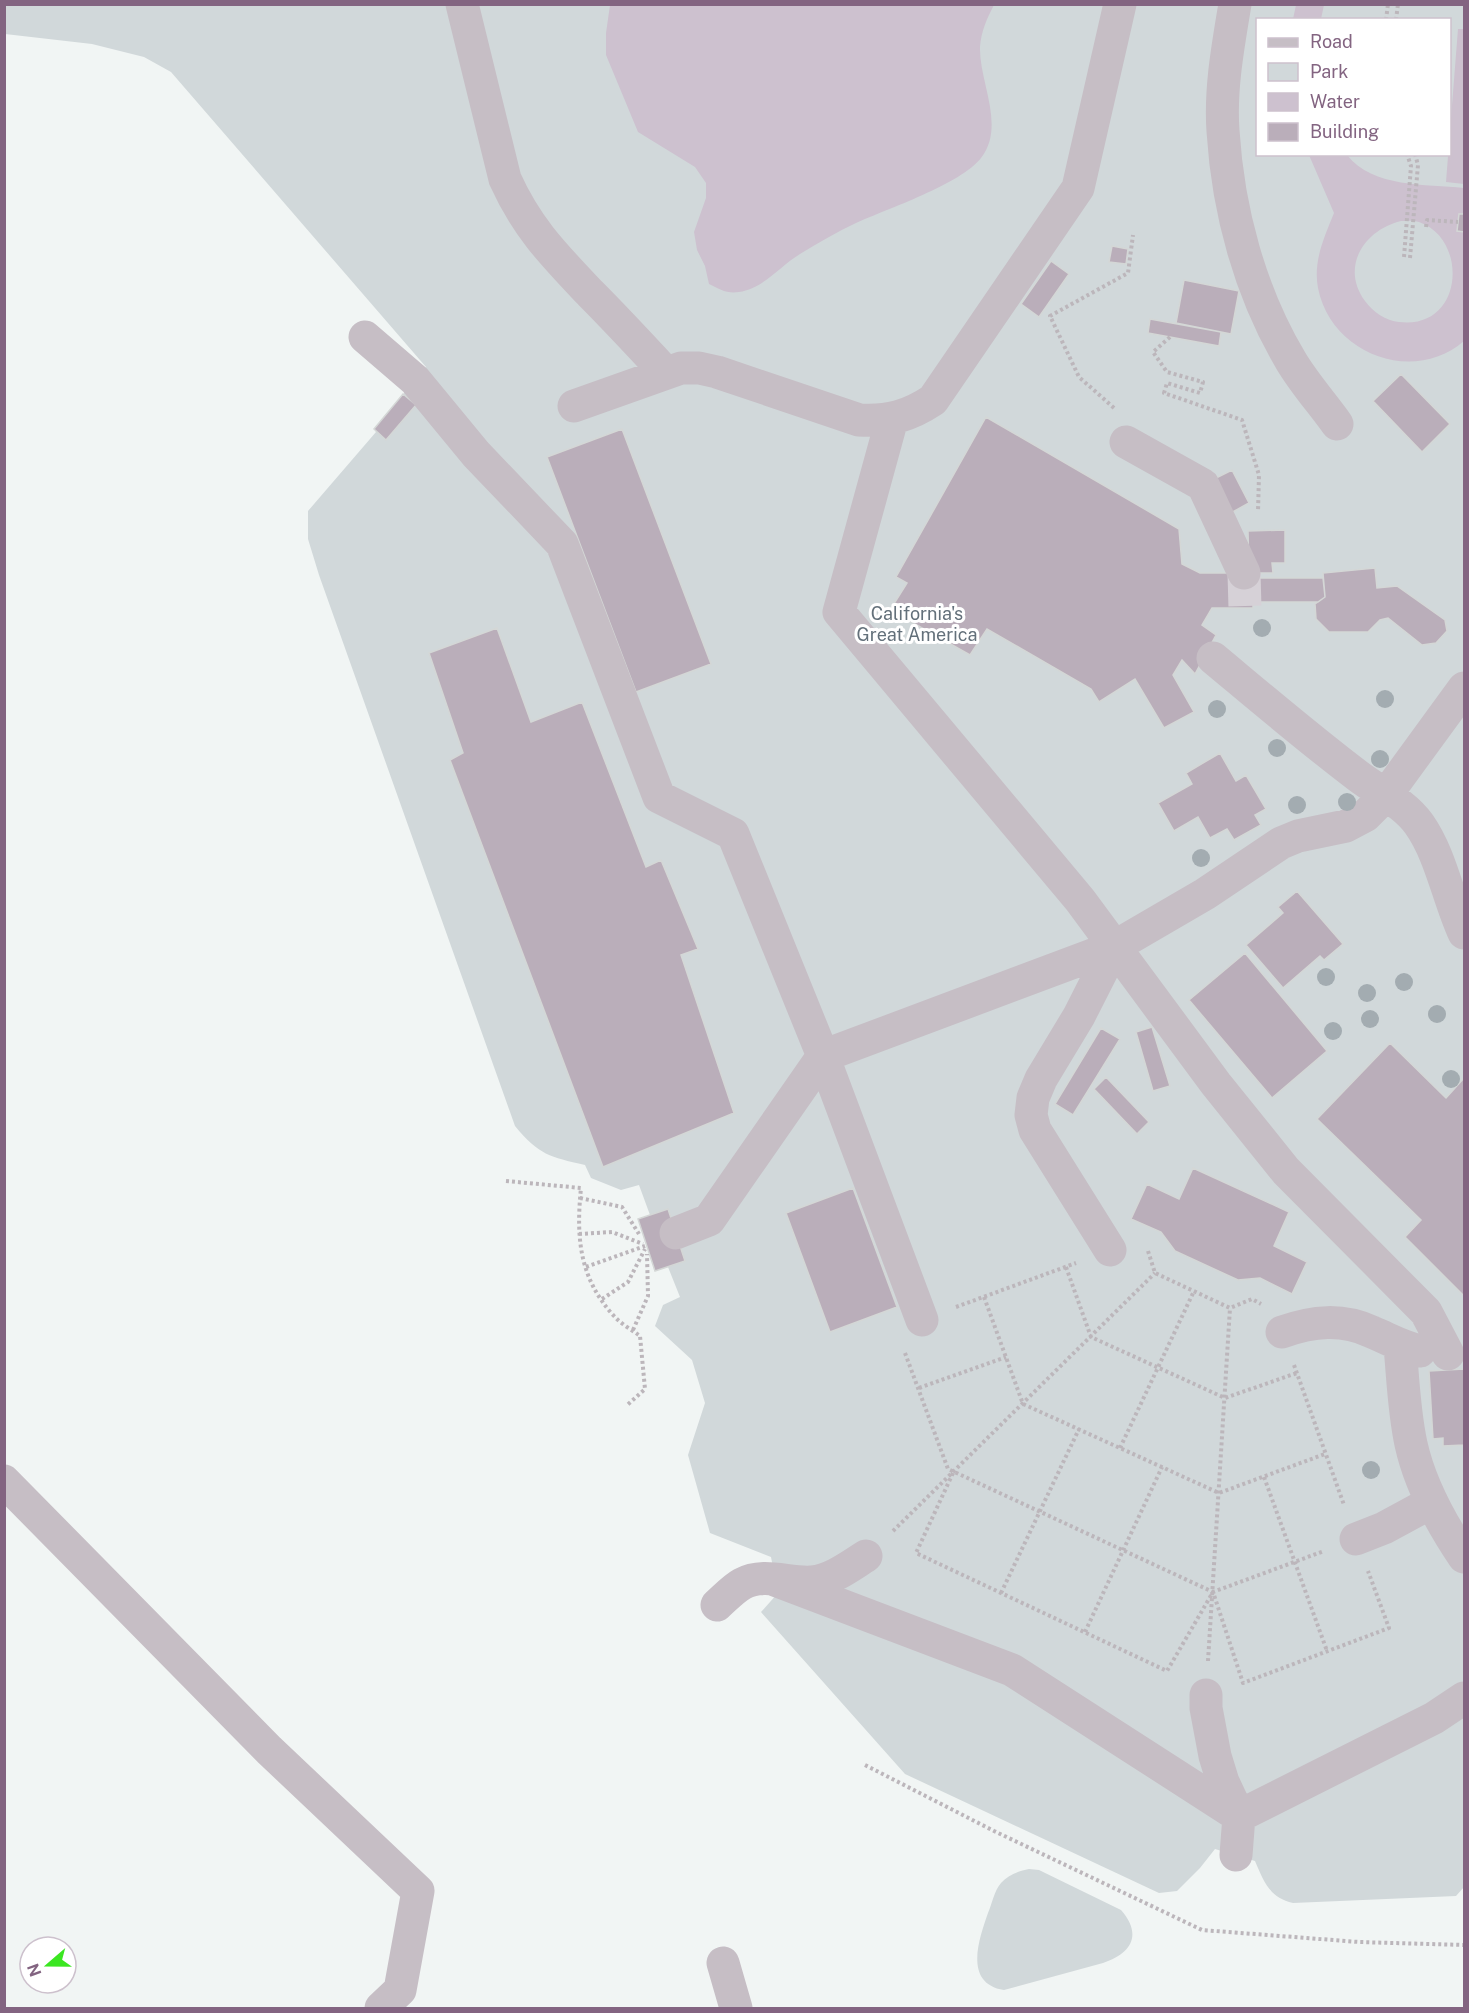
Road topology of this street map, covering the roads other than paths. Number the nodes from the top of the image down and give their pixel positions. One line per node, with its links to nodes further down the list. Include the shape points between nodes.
1 (462, 4): 5 (street, via 505,179 517,206 555,255)
2 (1120, 4): 7 (street, via 1078,188 933,400)
3 (1235, 4): 8 (street, via 1225,62 1223,130 1233,208 1256,292 1292,363)
4 (365, 337): 16 (street, via 415,380 476,454 562,544 659,797 733,834)
5 (666, 373): 6 (street); 7 (street, via 699,368 859,420)
6 (574, 406)
7 (892, 419): 15 (street, via 839,612 1080,900)
8 (1337, 424)
9 (1126, 442): 10 (street, via 1203,485)
10 (1244, 573)
11 (1213, 658): 13 (street)
12 (1464, 688): 13 (street)
13 (1386, 795): 14 (street, via 1407,810 1433,848); 15 (street, via 1365,816 1346,826 1281,843 1196,900)
14 (1464, 933)
15 (1114, 947): 16 (street); 18 (street, via 1041,1079 1031,1115 1035,1130); 22 (street, via 1286,1171 1426,1312)
16 (823, 1056): 17 (street, via 709,1220); 19 (street)
17 (661, 1239)
18 (1110, 1250)
19 (922, 1320)
20 (1282, 1332): 21 (street, via 1314,1322 1334,1322 1354,1325)
21 (1400, 1346): 22 (street); 24 (street, via 1411,1444)
22 (1456, 1352)
23 (4, 1481): 35 (street, via 269,1750 418,1891)
24 (1432, 1502): 25 (street); 27 (street)
25 (1356, 1539)
26 (866, 1556): 28 (street, via 814,1582)
27 (1464, 1557)
28 (775, 1580): 29 (street, via 762,1578 742,1584); 32 (street, via 1012,1670)
29 (717, 1605)
30 (1206, 1695): 32 (street, via 1215,1756)
31 (1464, 1698): 32 (street, via 1434,1718)
32 (1239, 1816): 33 (street)
33 (1236, 1855)
34 (723, 1962): 36 (street)
35 (399, 2002)
36 (736, 2008)

